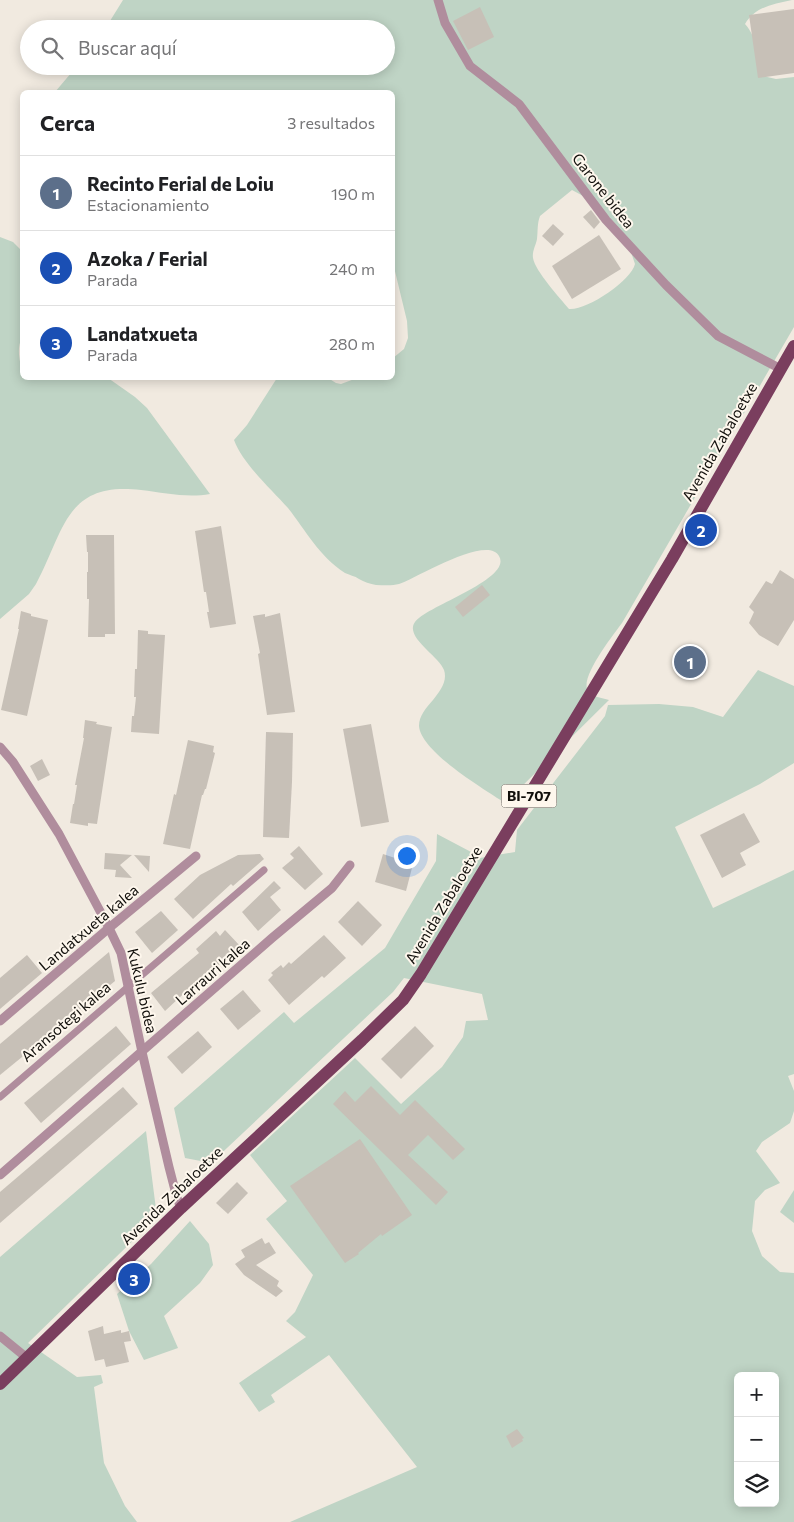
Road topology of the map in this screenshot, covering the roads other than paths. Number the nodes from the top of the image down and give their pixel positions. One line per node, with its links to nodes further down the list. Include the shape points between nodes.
1 (438, 0): 3 (street, Garone bidea, via 446,23 470,66 519,104 606,220 666,285 718,336)
2 (794, 346): 3 (main road, Avenida Zabaloetxe / BI-707)
3 (781, 369): 14 (main road, Avenida Zabaloetxe / BI-707, via 672,559 403,1000)
4 (0, 747): 8 (street, Kukulu bidea, via 59,834)
5 (196, 856): 8 (street, Landatxueta kalea)
6 (350, 865): 11 (street, Larrauri kalea, via 332,888)
7 (264, 870): 9 (street, Aransotegi kalea)
8 (109, 928): 9 (street, Kukulu bidea, via 121,953); 10 (street, Landatxueta kalea)
9 (128, 986): 11 (street, Kukulu bidea); 12 (street, Aransotegi kalea)
10 (0, 1021)
11 (142, 1052): 13 (street, Larrauri kalea); 14 (street, Kukulu bidea)
12 (0, 1097)
13 (0, 1175)
14 (181, 1208): 16 (main road, Avenida Zabaloetxe / BI-707)
15 (0, 1336): 16 (street)
16 (27, 1358): 17 (main road, Avenida Zabaloetxe / BI-707)
17 (0, 1384)

